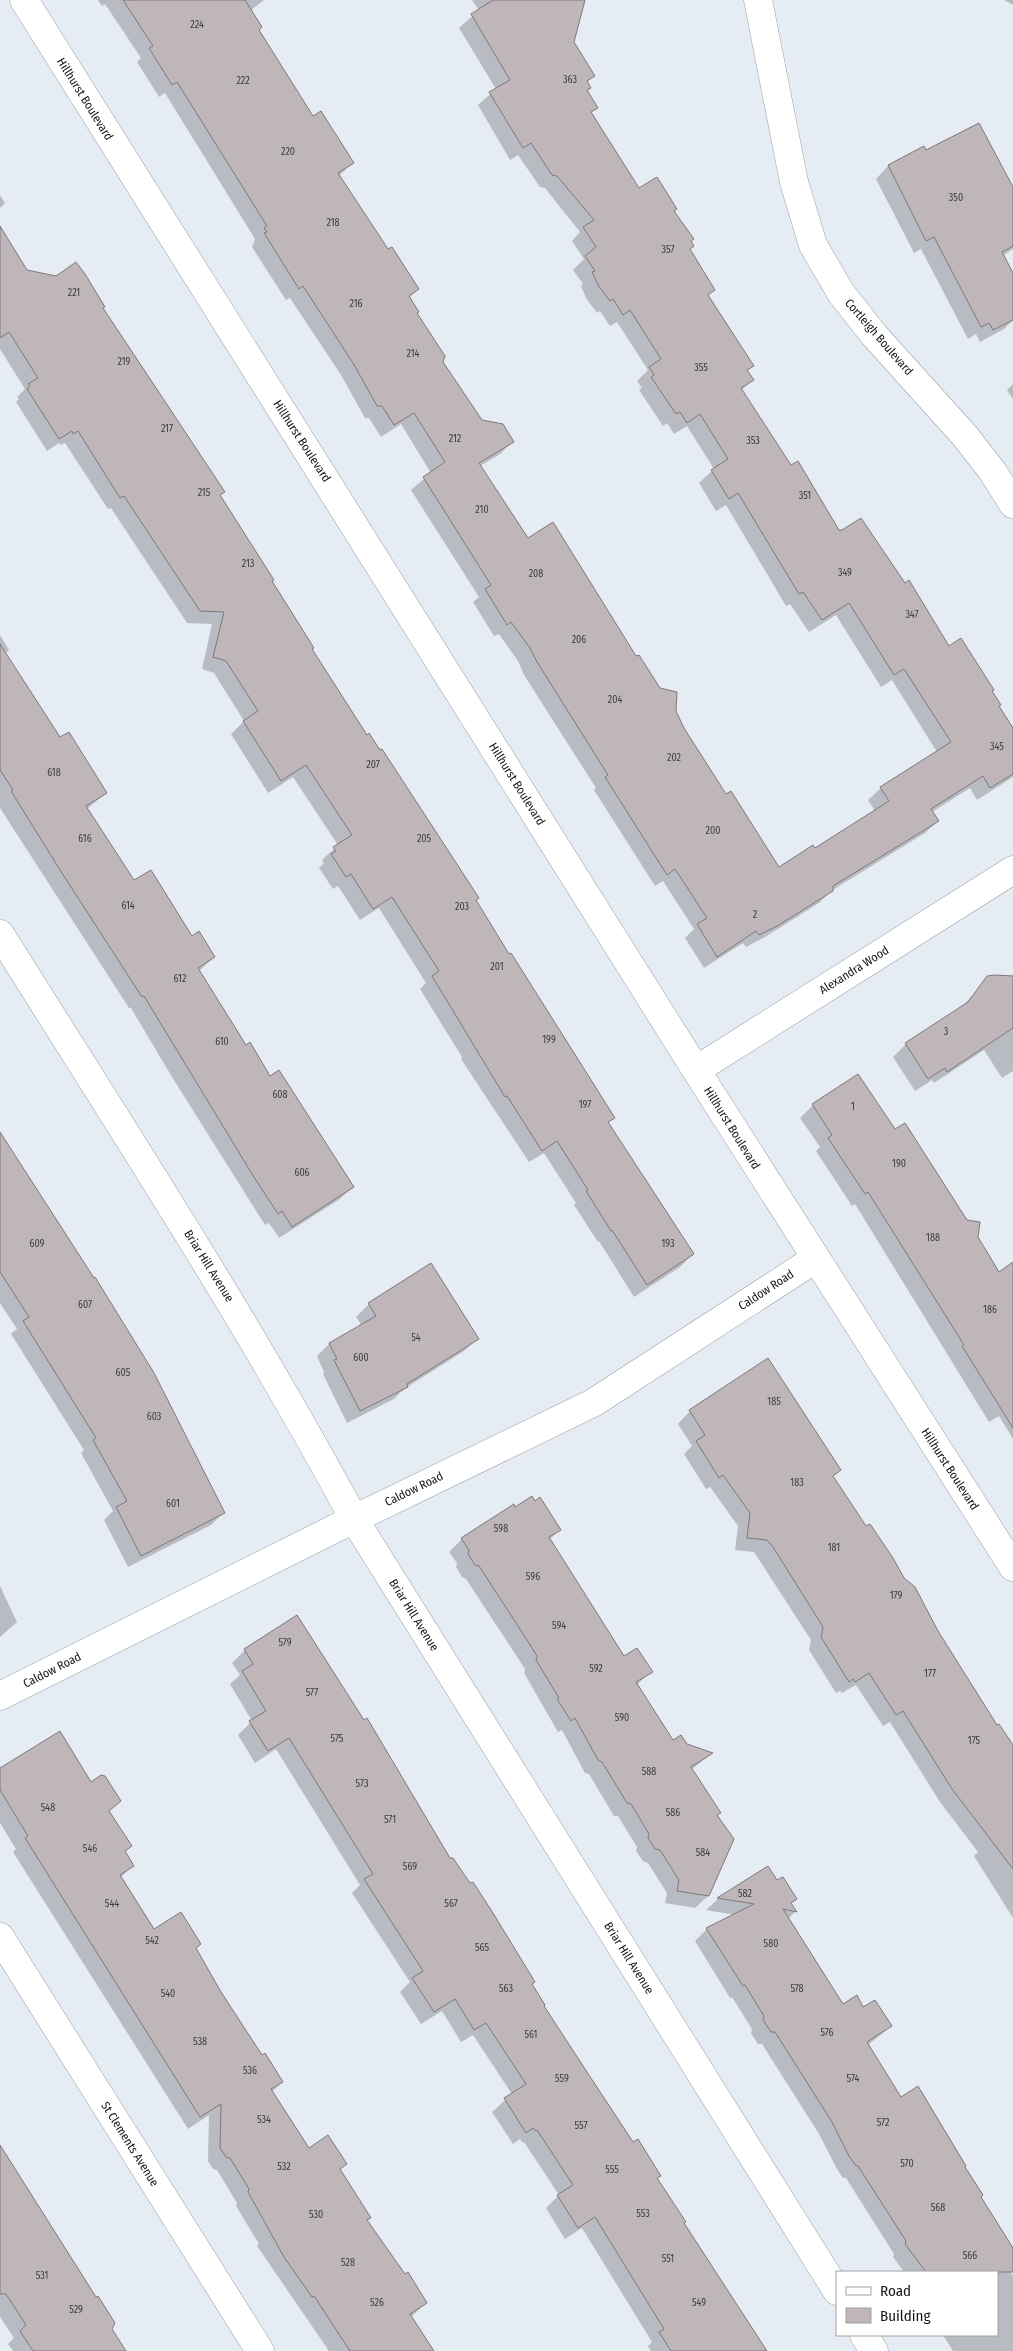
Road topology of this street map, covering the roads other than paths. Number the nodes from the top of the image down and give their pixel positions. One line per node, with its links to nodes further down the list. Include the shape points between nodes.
1 (24, 0): 6 (street, Hillhurst Boulevard)
2 (758, 0): 3 (street, Cortleigh Boulevard, via 794,182 813,245 841,293 874,335 965,436)
3 (1013, 504)
4 (1013, 870): 6 (street, Alexandra Wood)
5 (0, 934): 8 (street, Briar Hill Avenue, via 233,1305)
6 (696, 1070): 7 (street, Hillhurst Boulevard)
7 (815, 1258): 8 (street, Caldow Road, via 593,1403); 9 (street, Hillhurst Boulevard)
8 (354, 1518): 10 (street, Caldow Road); 12 (street, Briar Hill Avenue)
9 (1013, 1567)
10 (0, 1696)
11 (0, 1937): 14 (street, St Clements Avenue)
12 (836, 2289)
13 (865, 2336): 15 (street)
14 (260, 2351)
15 (874, 2351)

